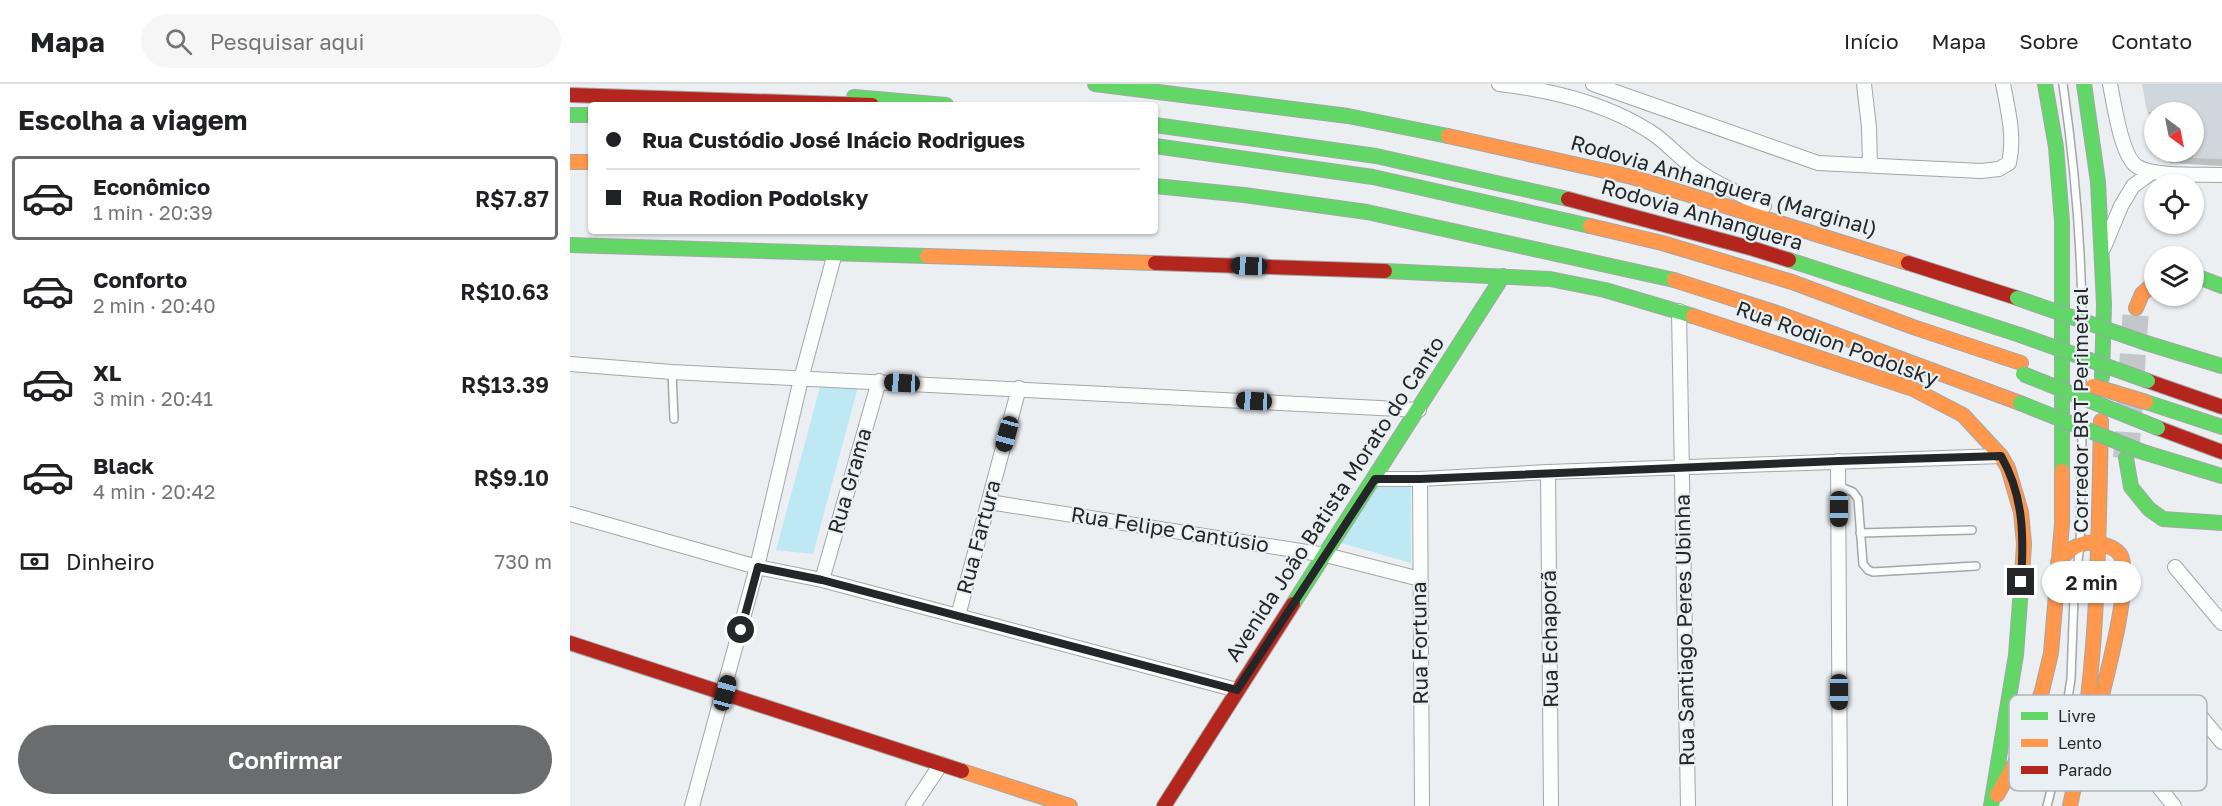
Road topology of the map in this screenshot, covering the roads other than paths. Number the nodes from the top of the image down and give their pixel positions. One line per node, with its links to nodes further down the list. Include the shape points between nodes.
1 (1095, 84): 24 (main road, Rodovia Anhanguera (Marginal), via 1348,116 1513,149 1632,177)
2 (1499, 84): 24 (street, via 1562,95 1612,113 1650,131 1694,169 1731,192)
3 (1593, 84): 20 (street, via 1818,163)
4 (1864, 84): 20 (street)
5 (2003, 84): 20 (street, via 2012,137 2009,163 1999,169 1981,171)
6 (2045, 84): 65 (main road, via 2056,147 2062,221 2062,524)
7 (2063, 84): 43 (lane, Corredor BRT Perimetral, via 2081,263)
8 (2084, 84): 26 (main road, via 2098,182)
9 (2110, 84): 21 (street, via 2129,158 2137,167)
10 (722, 86): 13 (main road)
11 (570, 95): 12 (main road)
12 (781, 102)
13 (911, 102)
14 (570, 115): 15 (main road)
15 (588, 115)
16 (1158, 125): 41 (main road, Rodovia Anhanguera, bridge, via 1376,156 1576,201 1754,249)
17 (1158, 146): 36 (main road, Rodovia Anhanguera, via 1373,177 1662,243 1792,282)
18 (570, 162): 19 (main road)
19 (588, 162)
20 (1870, 164)
21 (2152, 172): 22 (street); 26 (street, via 2133,186)
22 (2222, 175)
23 (1158, 186): 53 (main road, bridge, via 1367,212 1685,284 1780,314 2143,452)
24 (1814, 232): 35 (main road, Rodovia Anhanguera (Marginal), bridge)
25 (570, 245): 27 (main road, Rua Rodion Podolsky)
26 (2102, 251): 63 (main road)
27 (835, 254): 28 (main road, Rua Rodion Podolsky); 38 (street)
28 (1503, 276): 33 (main road, Rua Rodion Podolsky, via 1550,279); 42 (main road, Avenida João Batista Morato do Canto)
29 (2204, 279): 30 (main road)
30 (2222, 286)
31 (2144, 292): 32 (main road)
32 (2136, 308)
33 (1679, 311): 48 (main road, Rua Rodion Podolsky, via 1913,389 1963,415); 51 (street, Rua Santiago Peres Ubinha)
34 (570, 364): 37 (street)
35 (2222, 366)
36 (2022, 369): 46 (main road, Rodovia Anhanguera, bridge); 47 (main road, bridge)
37 (672, 372): 38 (street); 44 (lane)
38 (801, 379): 39 (street); 67 (street)
39 (879, 381): 40 (street); 70 (street, Rua Grama)
40 (1019, 388): 42 (street); 57 (street, Rua Fartura)
41 (2222, 406)
42 (1419, 410): 54 (main road, Avenida João Batista Morato do Canto)
43 (2082, 412)
44 (674, 419)
45 (2082, 423): 62 (lane, Corredor BRT Perimetral)
46 (2222, 427)
47 (2222, 452)
48 (2001, 456): 50 (street); 76 (main road, Rua Rodion Podolsky, via 2015,489 2024,544)
49 (2126, 458): 59 (main road, via 2131,487 2163,519)
50 (1838, 461): 51 (street); 56 (street)
51 (1683, 468): 52 (street); 95 (street, Rua Santiago Peres Ubinha)
52 (1548, 472): 55 (street); 94 (street, Rua Echaporã)
53 (2222, 476)
54 (1375, 479): 55 (street); 64 (main road, Avenida João Batista Morato do Canto)
55 (1420, 479): 69 (street, Rua Fortuna)
56 (1838, 486): 61 (lane, via 1857,496); 96 (street)
57 (989, 502): 64 (street, Rua Felipe Cantúsio); 71 (street, Rua Fartura)
58 (570, 514): 67 (street)
59 (2222, 523)
60 (1971, 530): 61 (lane)
61 (1860, 533): 66 (lane, via 1863,564 1870,571)
62 (2080, 543): 63 (main road); 65 (main road); 78 (lane, Corredor BRT Perimetral)
63 (2099, 544): 79 (main road); 80 (main road, via 2122,556 2124,570)
64 (1326, 555): 69 (street, Rua Felipe Cantúsio); 74 (main road, Avenida João Batista Morato do Canto)
65 (2058, 561): 77 (main road, via 2051,653)
66 (1976, 566)
67 (758, 567): 70 (street); 75 (street)
68 (2175, 567): 72 (street)
69 (1420, 579): 93 (street, Rua Fortuna)
70 (822, 580): 71 (street)
71 (958, 616): 74 (street)
72 (2222, 623)
73 (570, 644): 75 (main road)
74 (1237, 690): 92 (main road, Avenida João Batista Morato do Canto)
75 (725, 693): 84 (main road); 89 (street)
76 (2009, 695)
77 (2041, 695)
78 (2068, 695)
79 (2089, 695)
80 (2101, 695)
81 (2009, 697): 97 (main road, Rua Rodion Podolsky)
82 (2207, 725): 83 (street)
83 (2222, 742)
84 (941, 764): 90 (street); 91 (main road)
85 (2009, 774): 97 (main road)
86 (2051, 791): 98 (lane, Corredor BRT Perimetral)
87 (2074, 791): 99 (main road)
88 (2162, 791): 100 (street)
89 (692, 806)
90 (913, 806)
91 (1070, 806)
92 (1164, 806)
93 (1422, 806)
94 (1551, 806)
95 (1688, 806)
96 (1840, 806)
97 (1991, 806)
98 (2048, 806)
99 (2070, 806)
100 (2174, 806)

